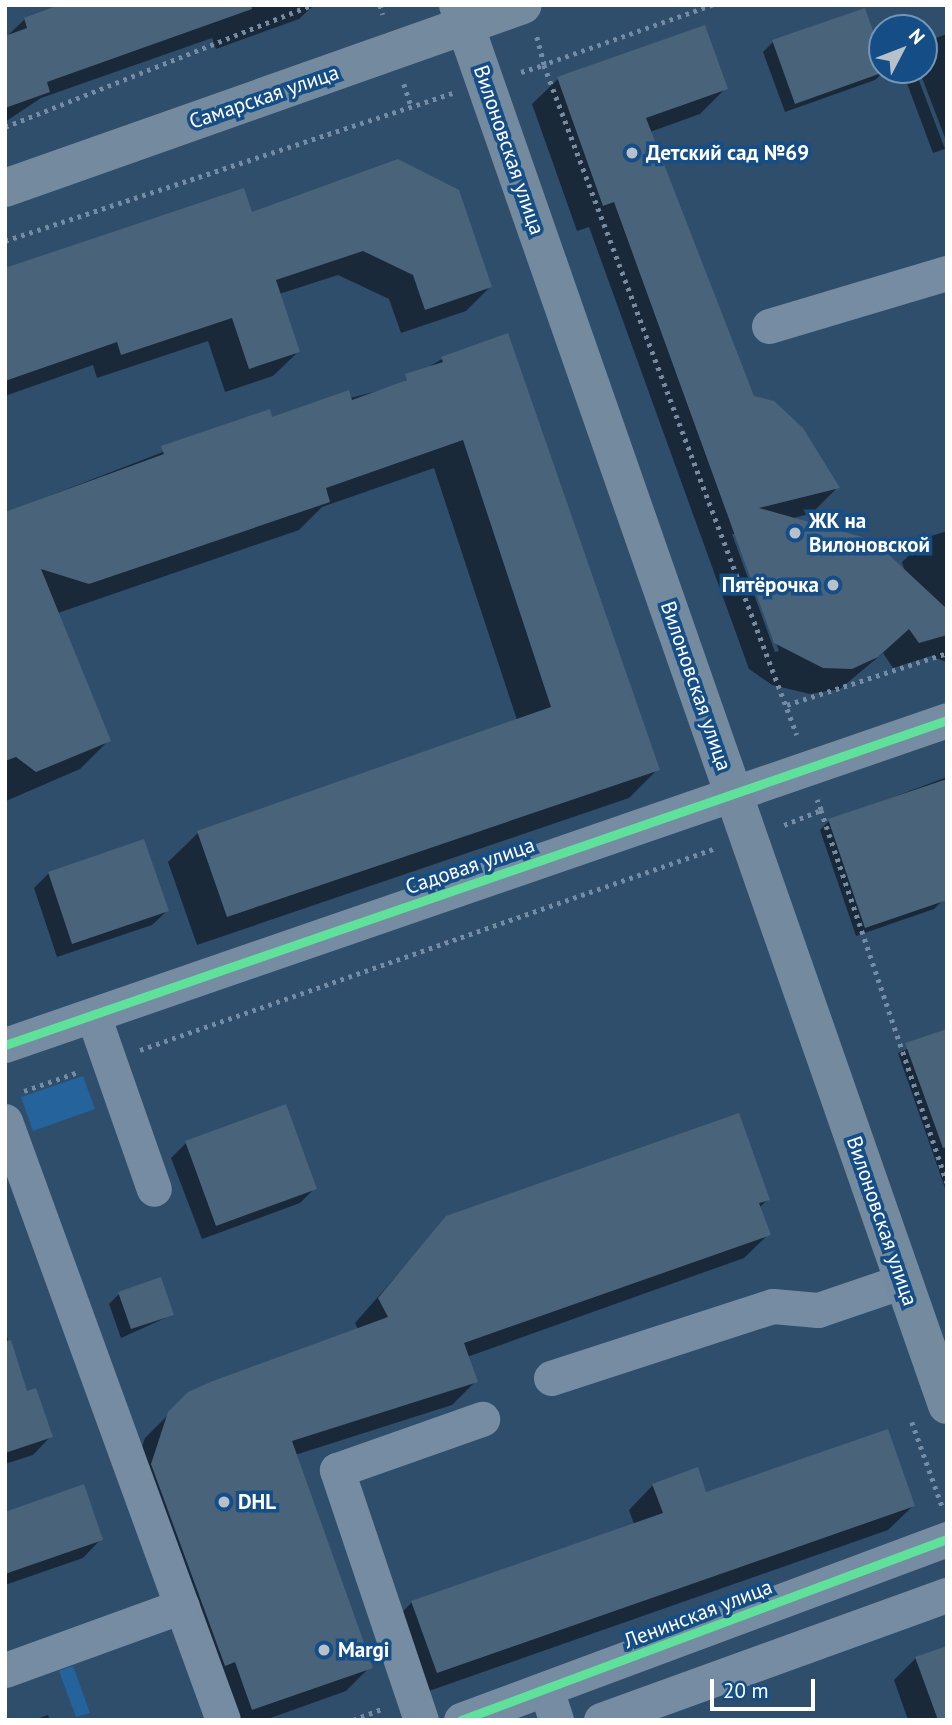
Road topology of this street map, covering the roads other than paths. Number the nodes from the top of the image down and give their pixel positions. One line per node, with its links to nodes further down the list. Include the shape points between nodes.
1 (523, 5): 2 (main road, Самарская улица)
2 (462, 16): 3 (main road, Самарская улица); 7 (main road, Вилоновская улица)
3 (5, 188)
4 (947, 273): 5 (street)
5 (769, 326)
6 (947, 720): 7 (street, Садовая улица)
7 (733, 794): 8 (street, Садовая улица); 12 (main road, Вилоновская улица)
8 (93, 1015): 9 (street, Садовая улица); 11 (street)
9 (5, 1045)
10 (12, 1107): 18 (street)
11 (154, 1189)
12 (903, 1281): 13 (street, via 818,1310 773,1306); 14 (main road, Вилоновская улица)
13 (551, 1378)
14 (947, 1405)
15 (482, 1419): 24 (street, via 337,1470)
16 (947, 1539): 19 (street, Ленинская улица)
17 (947, 1595): 22 (street)
18 (182, 1606): 20 (street); 23 (street)
19 (604, 1668): 21 (street, Ленинская улица); 22 (street)
20 (5, 1670)
21 (551, 1704): 25 (street, Ленинская улица)
22 (611, 1716)
23 (223, 1720)
24 (421, 1720)
25 (461, 1720)

